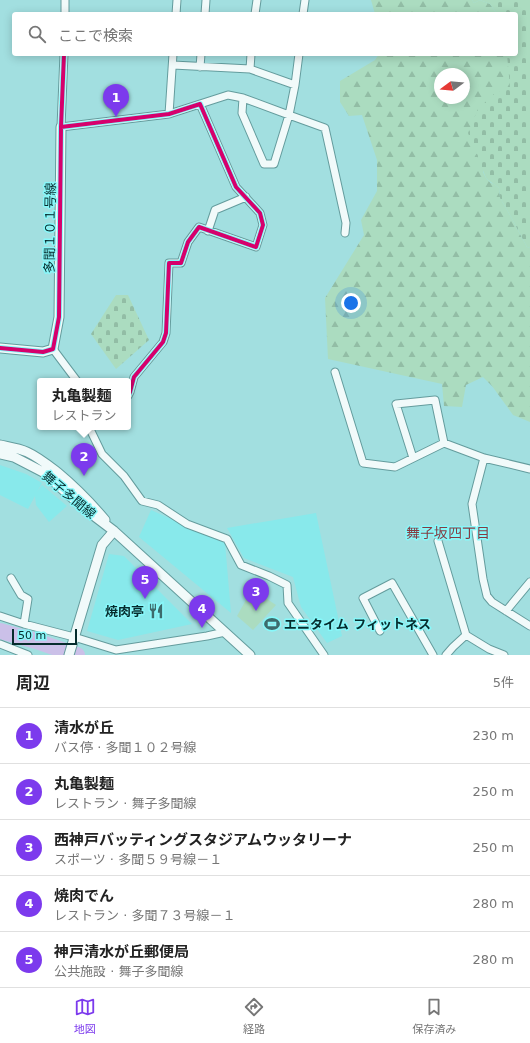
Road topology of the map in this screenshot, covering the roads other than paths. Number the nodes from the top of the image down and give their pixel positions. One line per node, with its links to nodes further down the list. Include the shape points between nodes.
1 (65, 0): 6 (street)
2 (177, 0): 7 (street)
3 (206, 0): 8 (street)
4 (256, 0): 9 (street)
5 (305, 0): 10 (street)
6 (65, 12)
7 (176, 12)
8 (205, 12)
9 (255, 12)
10 (303, 12)
11 (64, 56): 24 (street, 多聞１０１号線)
12 (173, 56): 16 (street)
13 (201, 56): 17 (street)
14 (251, 56): 18 (street)
15 (299, 56): 19 (street)
16 (173, 65): 17 (street); 22 (street)
17 (200, 67): 18 (street)
18 (250, 69): 19 (street)
19 (296, 84): 23 (street)
20 (243, 98): 21 (street, via 228,95); 23 (street); 23 (street, via 242,113 264,164 274,164)
21 (200, 104): 22 (street); 25 (street, via 236,187)
22 (169, 114): 24 (street)
23 (289, 115): 27 (street, via 325,128 346,223)
24 (62, 127): 29 (street, 多聞１０１号線, via 59,317)
25 (246, 197): 26 (street, via 215,210); 26 (street, via 260,213 263,225 256,247)
26 (208, 230): 32 (street, via 199,227 188,242 181,263 169,263 166,333 163,342 134,377)
27 (345, 233)
28 (0, 348): 29 (street, via 43,352)
29 (53, 349): 31 (street)
30 (335, 372): 37 (street, via 363,463 395,466)
31 (75, 378)
32 (131, 388)
33 (90, 430): 56 (street, via 102,454 124,476 142,501 158,505 188,524 227,539 241,565 286,585 288,603)
34 (444, 443): 37 (street); 37 (street, via 435,400 396,404); 38 (street)
35 (0, 445): 40 (street, 舞子多聞線, via 27,452 46,463 91,502)
36 (0, 454): 40 (street, 舞子多聞線, via 14,457 43,472 84,509)
37 (413, 458)
38 (484, 458): 39 (street); 44 (street, via 472,504 478,547 487,596)
39 (530, 469)
40 (114, 531): 49 (street, 舞子多聞線); 51 (street, via 102,544)
41 (438, 541): 50 (street)
42 (10, 578): 46 (street, via 21,595 28,599)
43 (530, 582): 44 (street)
44 (506, 611): 47 (street)
45 (0, 616): 46 (street)
46 (24, 624): 51 (street)
47 (530, 626)
48 (380, 631): 57 (street, via 363,598 392,583)
49 (225, 632): 51 (street, via 116,650); 55 (street, 舞子多聞線)
50 (466, 635): 58 (street); 59 (street)
51 (74, 637): 54 (street)
52 (0, 644): 53 (street)
53 (28, 655)
54 (68, 655)
55 (250, 655)
56 (324, 655)
57 (433, 655)
58 (446, 655)
59 (504, 655)

